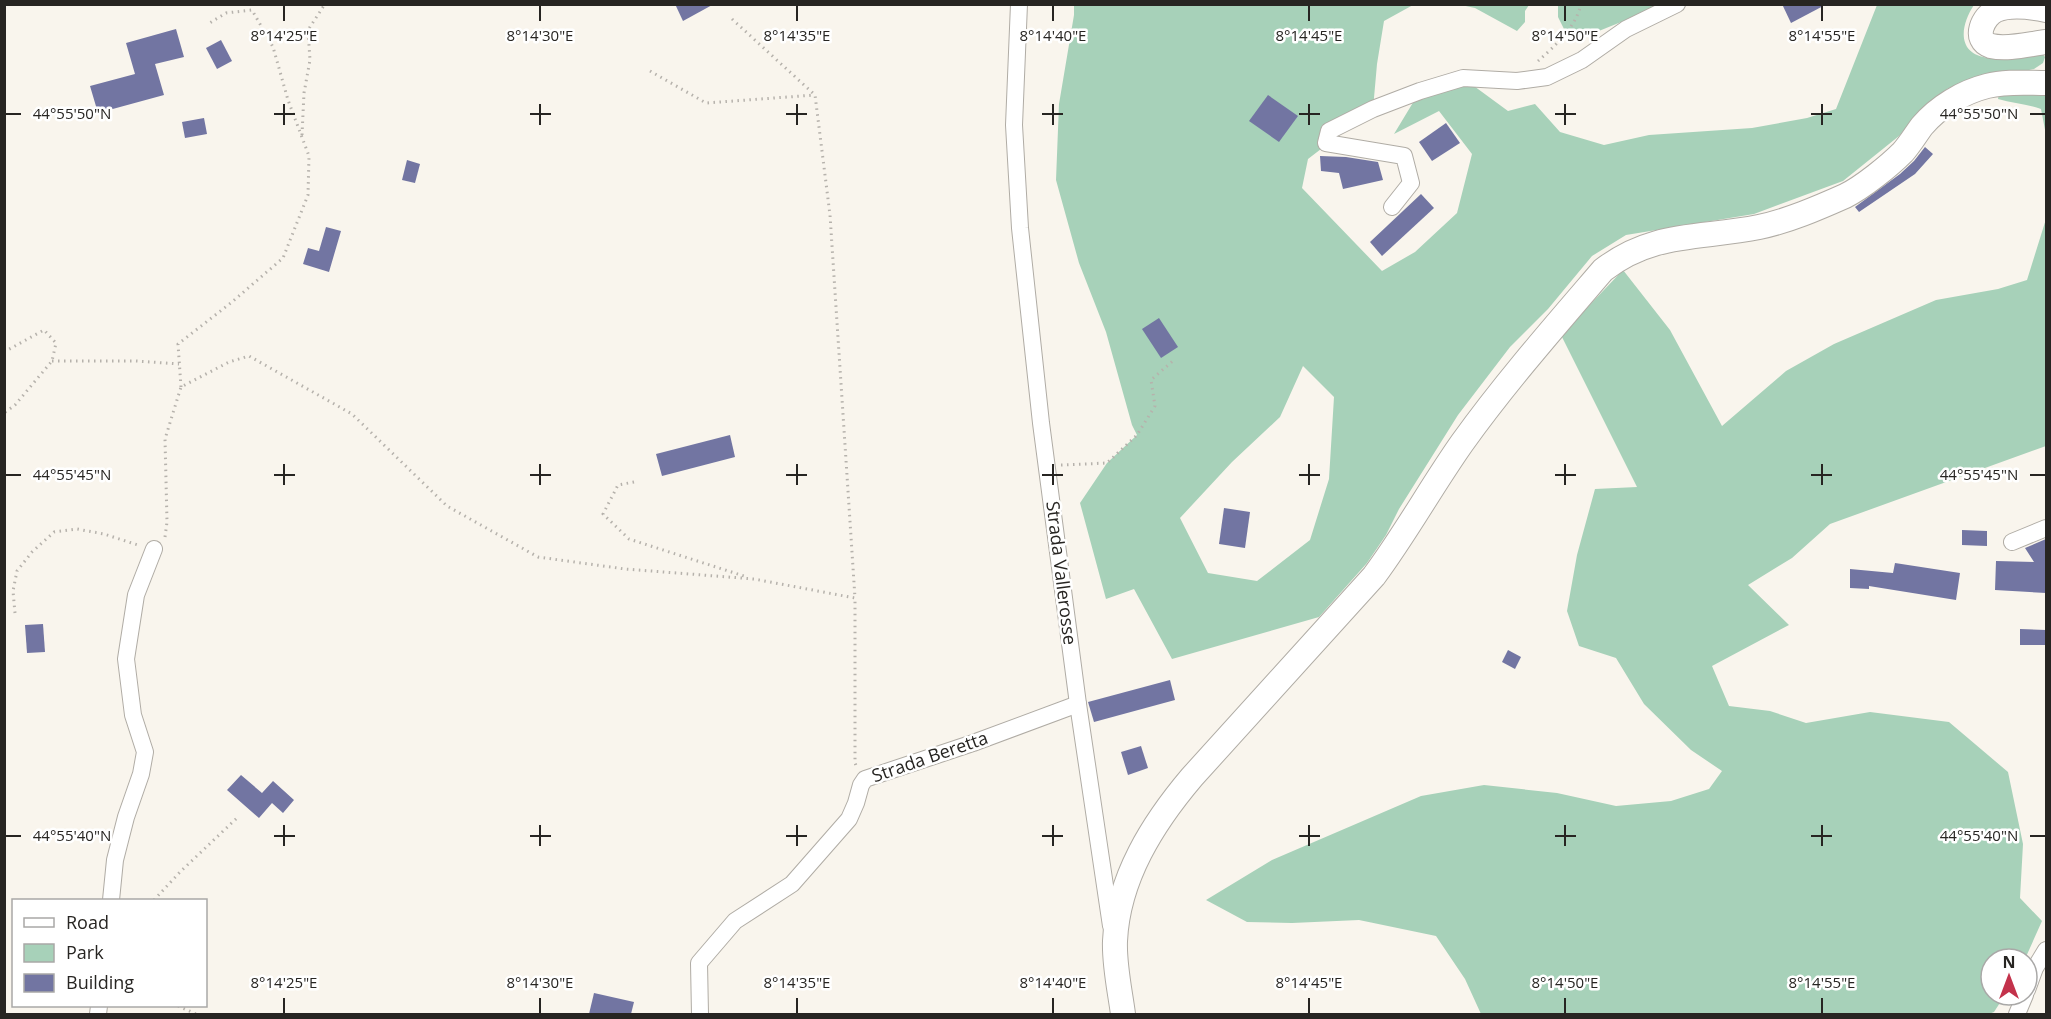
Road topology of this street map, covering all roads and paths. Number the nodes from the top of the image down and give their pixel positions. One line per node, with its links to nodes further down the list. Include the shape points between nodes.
1 (248, 4): 6 (path)
2 (325, 4): 15 (path, via 308,30 310,60)
3 (1019, 4): 23 (street, Strada Vallerosse, via 1014,125 1020,228)
4 (1581, 4): 12 (path, via 1579,15 1553,48)
5 (1677, 4): 12 (street, via 1626,29 1582,60 1547,77)
6 (252, 10): 9 (path, via 226,13); 15 (path, via 273,47)
7 (2046, 10): 10 (street, via 1997,10 1984,20 1981,36 1992,46)
8 (732, 19): 14 (path)
9 (208, 24)
10 (2046, 42)
11 (650, 72): 14 (path, via 706,104)
12 (1517, 81): 16 (street, via 1463,78 1373,109 1329,132 1326,143 1404,156 1411,183)
13 (2046, 83): 36 (street, via 1986,86 1956,99 1933,114 1892,162 1848,195 1760,227 1647,245 1603,270 1464,441 1374,576 1169,805 1149,834 1125,892 1116,927)
14 (815, 95): 29 (path, via 831,226)
15 (302, 137): 20 (path, via 309,156 308,195 283,258 178,344)
16 (1392, 207)
17 (4, 352): 19 (path, via 44,330 56,343)
18 (1175, 359): 23 (path, via 1151,380 1155,406 1137,435 1107,463)
19 (52, 361): 20 (path); 22 (path)
20 (179, 364): 21 (path)
21 (181, 387): 27 (path, via 165,439 167,522 164,539); 28 (path, via 249,356 352,414 447,506 538,557 625,569)
22 (4, 413)
23 (1047, 466): 31 (street, Strada Vallerosse)
24 (634, 482): 28 (path, via 618,485 603,514 629,539)
25 (2046, 528): 26 (street)
26 (2012, 542)
27 (154, 549): 30 (path, via 77,529 54,532 17,571 13,591); 34 (street, via 136,595 126,659 133,714 145,752 115,860)
28 (754, 579): 29 (path)
29 (855, 598): 32 (path, via 855,763)
30 (15, 613)
31 (1078, 704): 32 (street, Strada Beretta); 36 (street, Strada Vallerosse)
32 (865, 779): 39 (street, Strada Beretta, via 849,819 792,884 735,921 699,963)
33 (238, 817): 35 (path)
34 (111, 899)
35 (155, 899)
36 (1116, 960): 40 (street)
37 (182, 1007): 38 (path)
38 (196, 1014)
39 (700, 1014)
40 (1123, 1014)

